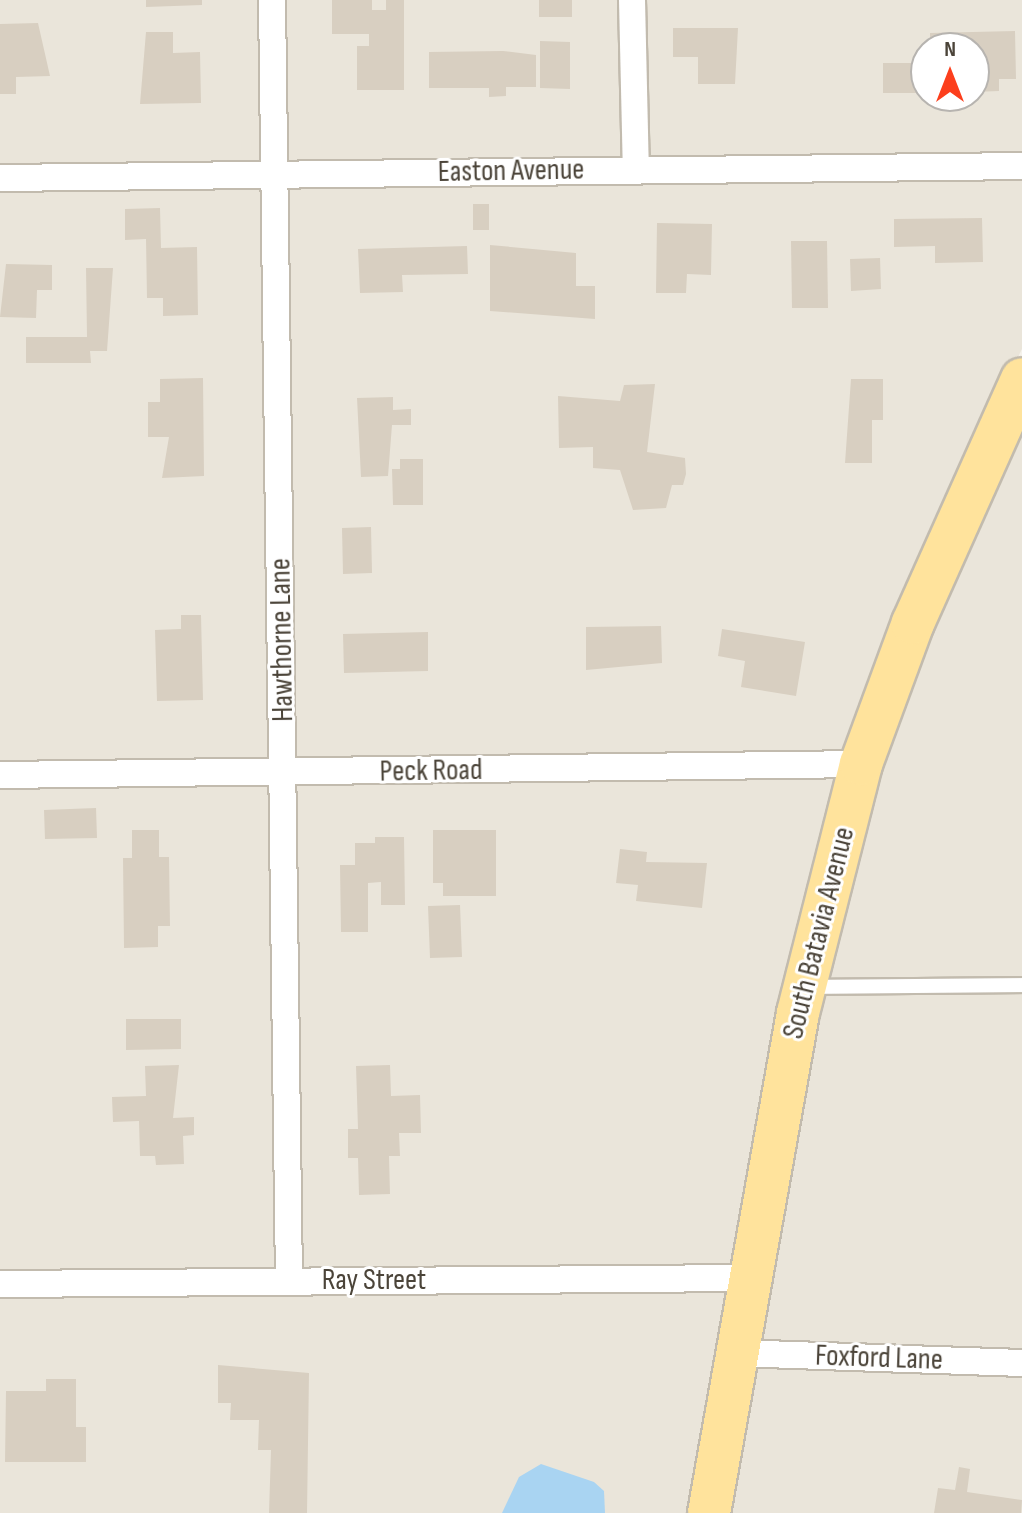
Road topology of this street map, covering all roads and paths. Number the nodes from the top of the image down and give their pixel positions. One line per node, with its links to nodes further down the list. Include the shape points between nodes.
1 (272, 0): 5 (street, Hawthorne Lane)
2 (632, 0): 4 (street)
3 (1022, 166): 4 (street, Easton Avenue)
4 (636, 170): 5 (street, Easton Avenue)
5 (275, 175): 6 (street, Easton Avenue); 9 (street, Hawthorne Lane)
6 (0, 178)
7 (1022, 379): 8 (main road, South Batavia Avenue, via 913,623)
8 (861, 764): 9 (street, Peck Road); 12 (main road, South Batavia Avenue)
9 (284, 774): 10 (street, Peck Road); 14 (street, Hawthorne Lane)
10 (0, 775)
11 (1022, 985): 12 (lane)
12 (804, 987): 13 (main road, South Batavia Avenue)
13 (748, 1278): 14 (street, Ray Street); 16 (main road, South Batavia Avenue)
14 (289, 1281): 15 (street, Ray Street)
15 (0, 1284)
16 (736, 1353): 17 (street, Foxford Lane); 18 (main road, South Batavia Avenue)
17 (1022, 1363)
18 (709, 1513)

